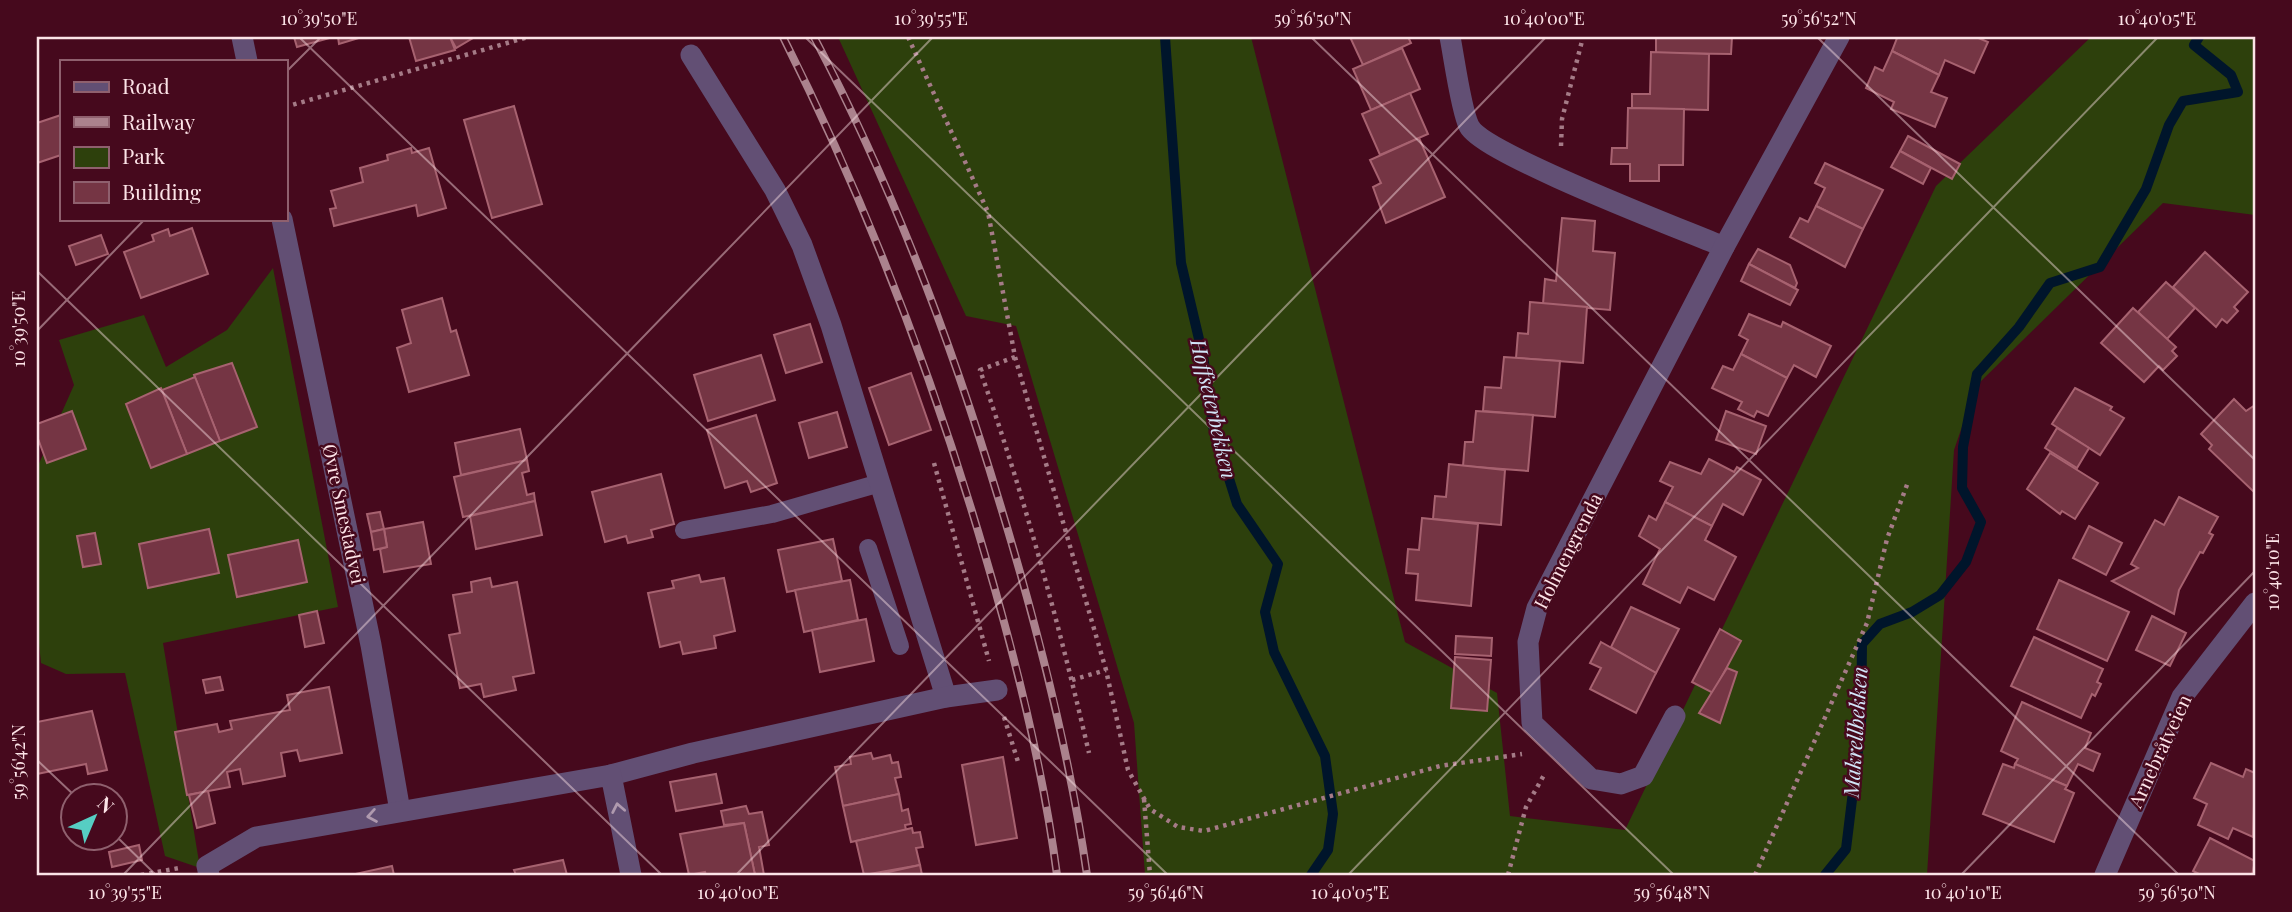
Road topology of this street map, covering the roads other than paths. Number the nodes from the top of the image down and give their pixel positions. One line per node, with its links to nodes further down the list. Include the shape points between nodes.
1 (243, 37): 5 (street)
2 (1450, 37): 7 (street, via 1469,126 1483,139 1560,179)
3 (1839, 37): 7 (street, Holmengrenda)
4 (691, 55): 8 (street, via 775,190 802,246)
5 (247, 60)
6 (282, 220): 19 (street, Øvre Smestadvei, via 371,645)
7 (1724, 247): 17 (street, Holmengrenda, via 1537,608 1528,642 1532,723 1591,779 1621,784 1643,776)
8 (880, 483): 9 (lane, via 772,514); 11 (street)
9 (684, 530)
10 (868, 548): 12 (lane)
11 (914, 592): 12 (lane); 16 (street)
12 (885, 601): 14 (lane)
13 (2255, 603): 22 (street, Arnebråtveien, via 2182,697)
14 (900, 646)
15 (997, 690): 16 (street)
16 (946, 697): 18 (street)
17 (1675, 716)
18 (611, 775): 19 (street); 21 (street, one-way to 18)
19 (400, 811): 20 (street, one-way to 20, via 256,837)
20 (208, 870)
21 (631, 875)
22 (2105, 875)

